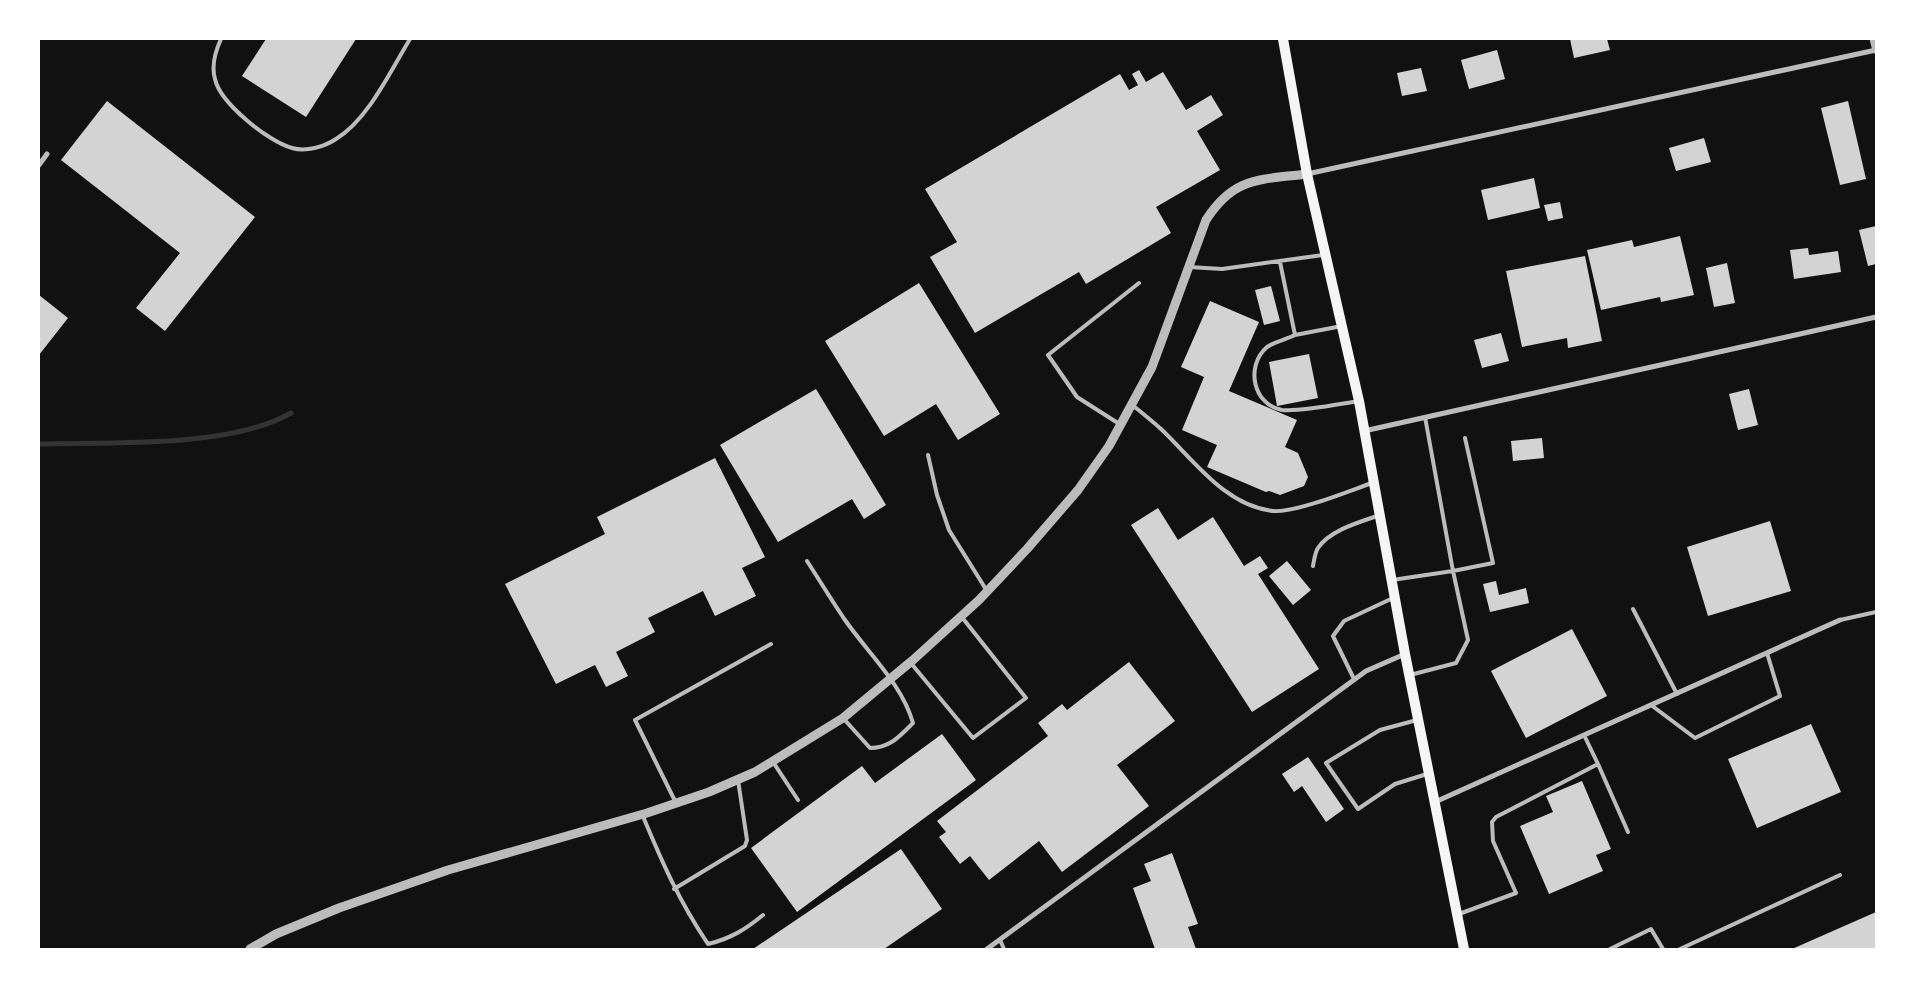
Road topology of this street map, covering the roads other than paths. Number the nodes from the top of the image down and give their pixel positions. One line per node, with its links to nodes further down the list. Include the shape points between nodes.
1 (221, 39): 2 (lane, via 213,59 219,92 268,136 305,150 336,140 355,123)
2 (410, 39)
3 (1283, 39): 8 (main road)
4 (1872, 39): 5 (street)
5 (1875, 50): 8 (street)
6 (47, 154): 7 (street)
7 (39, 165)
8 (1307, 174): 9 (main road); 11 (street, via 1247,182 1228,193 1206,220)
9 (1326, 255): 10 (lane); 14 (main road)
10 (1280, 262): 11 (lane, via 1222,269); 15 (lane)
11 (1188, 267): 17 (street, via 1152,367)
12 (1139, 283): 19 (lane, via 1048,355 1077,397)
13 (1876, 317): 18 (street)
14 (1342, 326): 15 (lane); 16 (main road)
15 (1295, 335): 16 (lane, via 1267,347 1257,361 1254,386 1262,401 1285,410)
16 (1359, 401): 20 (main road)
17 (1132, 404): 19 (street); 23 (lane, via 1214,483 1248,503 1273,511 1308,504)
18 (1425, 417): 20 (street); 27 (lane)
19 (1121, 424): 29 (street, via 1078,490)
20 (1364, 431): 23 (main road)
21 (1464, 438): 27 (lane, via 1494,563)
22 (928, 455): 29 (lane, via 937,495 950,530)
23 (1373, 482): 24 (main road)
24 (1380, 515): 26 (lane, via 1325,540 1317,548); 28 (main road)
25 (808, 561): 40 (lane, via 844,619)
26 (1313, 566)
27 (1453, 571): 28 (lane); 39 (lane, via 1468,640 1456,663)
28 (1392, 580): 30 (main road)
29 (987, 591): 33 (street)
30 (1395, 598): 37 (main road); 41 (lane, via 1344,621 1333,636)
31 (1633, 609): 42 (lane)
32 (1876, 612): 34 (lane)
33 (961, 616): 38 (street); 38 (lane, via 1026,698 973,738)
34 (1840, 620): 36 (street)
35 (771, 644): 53 (lane, via 635,720)
36 (1767, 653): 42 (street); 43 (lane, via 1780,696 1695,738)
37 (1405, 654): 39 (main road); 41 (street)
38 (910, 662): 40 (street)
39 (1410, 675): 45 (main road)
40 (890, 679): 44 (street); 44 (lane, via 913,723 895,741 870,748)
41 (1354, 679): 60 (street)
42 (1677, 694): 43 (street)
43 (1651, 705): 46 (street)
44 (843, 718): 47 (street)
45 (1418, 720): 49 (main road); 49 (lane, via 1380,730 1326,764 1358,809 1395,784)
46 (1584, 735): 48 (lane); 52 (street)
47 (773, 762): 50 (street); 51 (lane)
48 (1598, 764): 55 (lane); 58 (lane, via 1496,817 1492,822 1493,841 1516,893)
49 (1429, 774): 52 (main road)
50 (738, 779): 53 (street); 57 (lane, via 747,840 745,846)
51 (798, 800)
52 (1435, 802): 58 (main road)
53 (676, 803): 54 (street)
54 (642, 814): 57 (lane); 61 (street, via 430,876 339,908 276,934)
55 (1628, 832)
56 (1840, 875): 67 (lane)
57 (674, 889): 59 (lane, via 708,944 723,941)
58 (1457, 914): 64 (main road)
59 (763, 915)
60 (1000, 940): 62 (street); 63 (lane)
61 (250, 949)
62 (987, 949)
63 (1004, 949)
64 (1464, 949)
65 (1610, 949): 66 (lane, via 1651,929)
66 (1663, 949)
67 (1680, 949)

